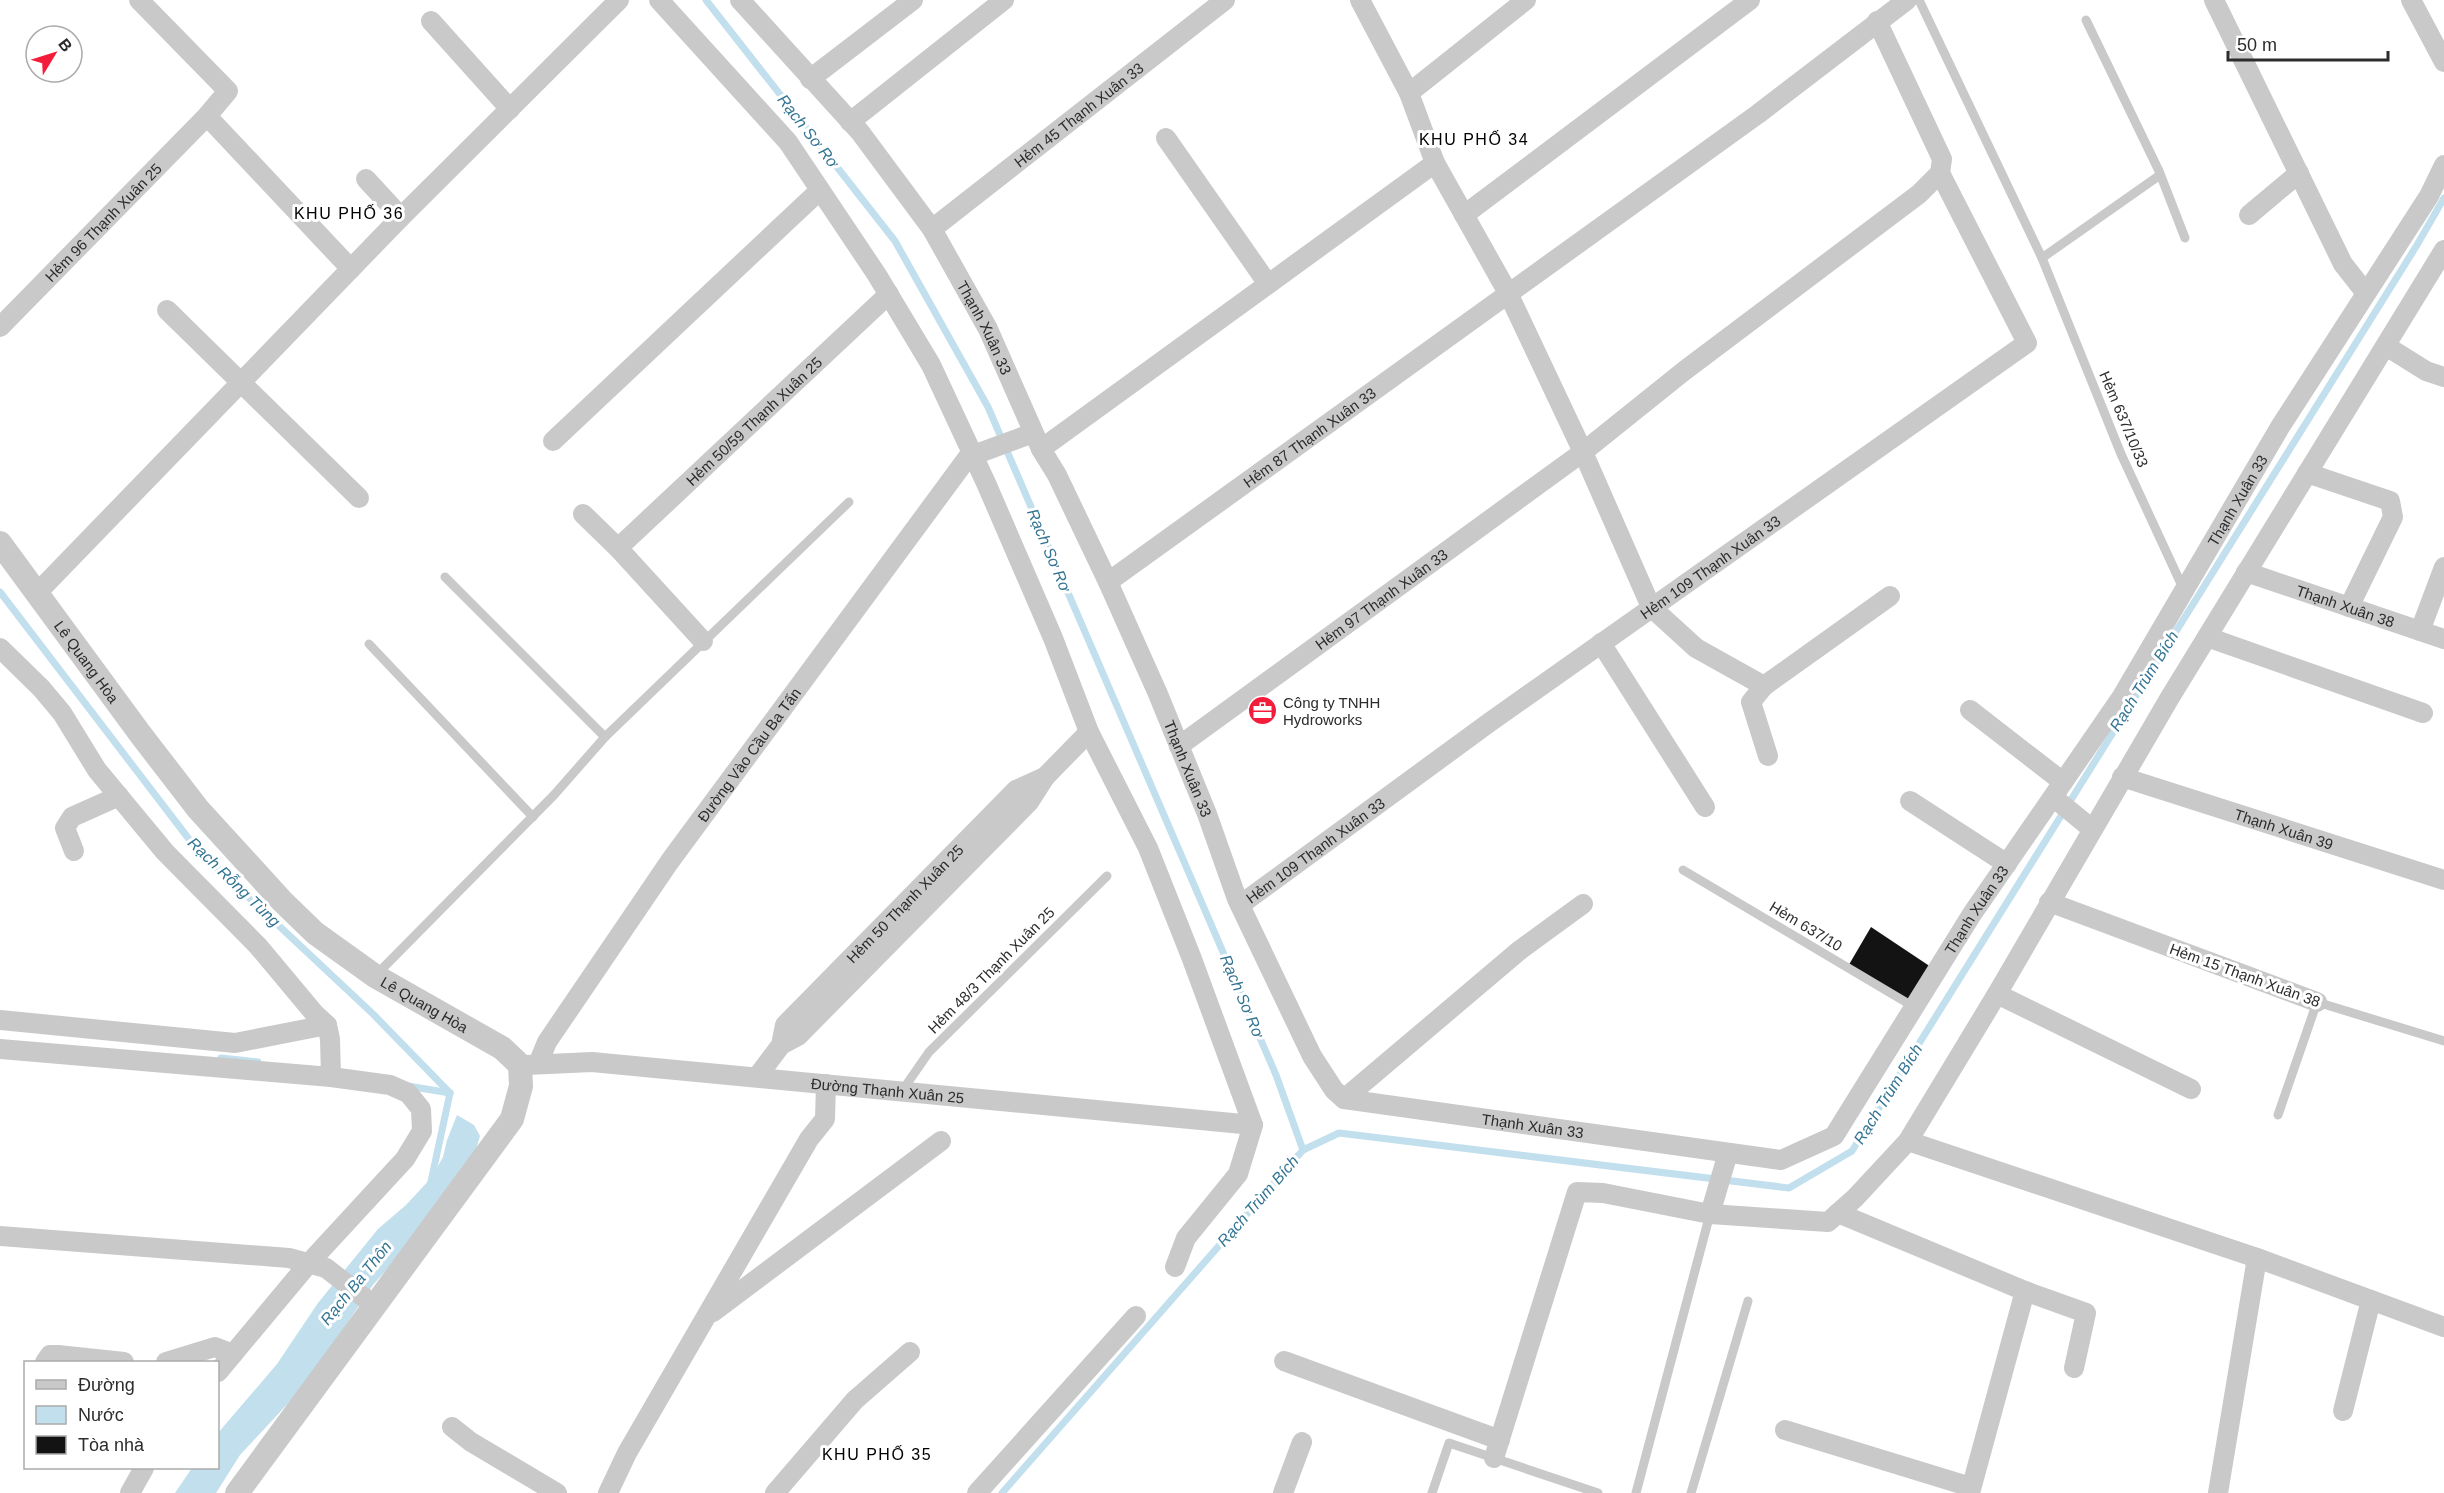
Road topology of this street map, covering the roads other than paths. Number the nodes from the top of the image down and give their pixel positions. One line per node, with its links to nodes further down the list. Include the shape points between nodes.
1 (139, 0): 22 (street, Hẻm 96 Thạnh Xuân 25, via 228,91)
2 (619, 0): 21 (street)
3 (660, 0): 31 (street, via 788,142)
4 (740, 0): 19 (street, Thạnh Xuân 33)
5 (913, 0): 19 (street)
6 (1004, 0): 23 (street)
7 (1225, 0): 35 (street, Hẻm 45 Thạnh Xuân 33)
8 (1360, 0): 20 (street)
9 (1527, 0): 20 (street)
10 (1750, 0): 33 (street)
11 (1907, 0): 17 (street, Hẻm 87 Thạnh Xuân 33)
12 (1919, 0): 38 (lane, Hẻm 637/10/33)
13 (2214, 0): 28 (street)
14 (2411, 0): 18 (street)
15 (2086, 20): 29 (lane)
16 (431, 21): 21 (street)
17 (1877, 21): 27 (street, via 1942,159); 42 (street, Hẻm 87 Thạnh Xuân 33, via 1758,114)
18 (2444, 62)
19 (810, 79): 23 (street, Thạnh Xuân 33)
20 (1409, 93): 25 (street)
21 (510, 109): 34 (street)
22 (207, 116): 39 (street); 45 (street, Hẻm 96 Thạnh Xuân 25)
23 (850, 122): 35 (street, Thạnh Xuân 33)
24 (1166, 138): 40 (street)
25 (1435, 163): 33 (street); 40 (street)
26 (2444, 165): 41 (street, Thạnh Xuân 33, via 2429,196)
27 (1940, 173): 51 (street, Hẻm 97 Thạnh Xuân 33, via 1919,194); 67 (street, Hẻm 109 Thạnh Xuân 33, via 2027,342)
28 (2299, 173): 32 (street); 41 (street, via 2343,264)
29 (2160, 176): 36 (lane); 38 (lane)
30 (366, 179): 34 (street)
31 (820, 190): 43 (street); 49 (street)
32 (2249, 214)
33 (1464, 215): 42 (street)
34 (400, 218): 39 (street)
35 (932, 229): 50 (street, Thạnh Xuân 33, via 988,329)
36 (2185, 238)
37 (2444, 250): 46 (street)
38 (2042, 258): 63 (lane, Hẻm 637/10/33, via 2121,454)
39 (351, 269): 48 (street)
40 (1268, 284): 50 (street)
41 (2365, 292): 63 (street, Thạnh Xuân 33)
42 (1508, 293): 51 (street); 62 (street, Hẻm 87 Thạnh Xuân 33)
43 (889, 294): 52 (street, via 931,365); 58 (street, Hẻm 50/59 Thạnh Xuân 25)
44 (167, 310): 48 (street)
45 (0, 327)
46 (2386, 346): 47 (street, via 2426,371); 53 (street)
47 (2444, 377)
48 (241, 383): 54 (street); 64 (street)
49 (553, 441)
50 (1037, 441): 52 (street); 62 (street, Thạnh Xuân 33)
51 (1583, 452): 67 (street); 80 (street, Hẻm 97 Thạnh Xuân 33)
52 (971, 453): 78 (street, via 1053,638); 105 (street, Đường Vào Cầu Ba Tấn, via 670,861)
53 (2307, 472): 60 (street); 66 (street, via 2390,501 2393,517)
54 (359, 498)
55 (849, 502): 71 (lane)
56 (583, 514): 58 (street)
57 (0, 543): 64 (street, Lê Quang Hòa)
58 (618, 548): 71 (street)
59 (2444, 567): 68 (street)
60 (2246, 572): 66 (street, Thạnh Xuân 38); 69 (street)
61 (445, 577): 79 (lane)
62 (1108, 582): 80 (street, Thạnh Xuân 33)
63 (2184, 590): 83 (street, Thạnh Xuân 33, via 2121,698)
64 (37, 593): 97 (street, Lê Quang Hòa, via 198,809 315,933)
65 (1890, 596): 75 (street)
66 (2349, 606): 68 (street, Thạnh Xuân 38)
67 (1651, 607): 72 (street, Hẻm 109 Thạnh Xuân 33); 75 (street, via 1696,648)
68 (2420, 631): 70 (street, Thạnh Xuân 38)
69 (2207, 637): 77 (street); 82 (street)
70 (2444, 639)
71 (703, 641): 79 (lane)
72 (1601, 643): 86 (street); 96 (street, Hẻm 109 Thạnh Xuân 33)
73 (369, 644): 87 (lane)
74 (0, 648): 84 (street, via 62,713)
75 (1764, 686): 81 (street, via 1751,702)
76 (1970, 710): 83 (street)
77 (2423, 713)
78 (1089, 732): 107 (street, Hẻm 50 Thạnh Xuân 25, via 1045,777 1029,802 889,944 798,1036 781,1044); 113 (street, via 1148,848)
79 (604, 737): 87 (lane)
80 (1179, 746): 96 (street, Thạnh Xuân 33)
81 (1768, 756)
82 (2122, 777): 88 (street); 93 (street, Thạnh Xuân 39)
83 (2058, 789): 88 (street); 90 (street, Thạnh Xuân 33)
84 (112, 800): 89 (street, via 72,817 65,828); 102 (street, via 258,946)
85 (1910, 801): 90 (street)
86 (1704, 807)
87 (533, 817): 97 (lane)
88 (2092, 829): 94 (street)
89 (74, 851)
90 (2007, 864): 100 (street, Thạnh Xuân 33)
91 (1683, 870): 100 (lane, Hẻm 637/10)
92 (1107, 876): 110 (lane, Hẻm 48/3 Thạnh Xuân 25, via 928,1052)
93 (2444, 880)
94 (2049, 902): 98 (street); 99 (street, Hẻm 15 Thạnh Xuân 38)
95 (1583, 904): 111 (street, via 1520,950)
96 (1240, 905): 111 (street, Thạnh Xuân 33, via 1312,1056)
97 (375, 976): 105 (street, Lê Quang Hòa)
98 (1997, 994): 109 (street); 115 (street)
99 (2317, 1002): 103 (lane, Hẻm 15 Thạnh Xuân 38); 112 (lane)
100 (1914, 1007): 116 (street, Thạnh Xuân 33, via 1834,1136 1781,1160)
101 (0, 1020): 102 (street, via 236,1043)
102 (327, 1025): 106 (street)
103 (2444, 1041)
104 (0, 1050): 106 (street)
105 (529, 1064): 107 (street, Đường Thạnh Xuân 25, via 592,1062); 125 (street, via 512,1119)
106 (331, 1077): 121 (street, via 390,1085 408,1093 421,1109 422,1131 405,1159)
107 (757, 1077): 108 (street, Đường Thạnh Xuân 25)
108 (826, 1084): 110 (street, Đường Thạnh Xuân 25); 128 (street, via 825,1119 809,1139)
109 (2191, 1089)
110 (902, 1091): 113 (street, Đường Thạnh Xuân 25)
111 (1344, 1099): 116 (street, Thạnh Xuân 33)
112 (2278, 1115)
113 (1253, 1125): 122 (street, via 1238,1174 1186,1238)
114 (941, 1141): 128 (street)
115 (1908, 1141): 117 (street); 120 (street)
116 (1728, 1153): 118 (street)
117 (1838, 1213): 118 (street, via 1828,1222); 123 (street)
118 (1710, 1214): 142 (street, via 1603,1193 1576,1192); 154 (lane)
119 (0, 1236): 121 (street, via 237,1253 289,1258)
120 (2257, 1258): 124 (street); 156 (street)
121 (318, 1266): 125 (street); 131 (street)
122 (1175, 1268)
123 (2025, 1291): 136 (street, via 2086,1313); 144 (street)
124 (2371, 1300): 129 (street); 138 (street)
125 (370, 1301): 146 (street)
126 (1748, 1301): 155 (lane)
127 (1136, 1316): 150 (street)
128 (705, 1318): 148 (street)
129 (2444, 1327)
130 (910, 1352): 149 (street, via 855,1400)
131 (233, 1354): 134 (street, via 215,1347); 137 (street)
132 (46, 1361): 133 (street, via 50,1355 58,1355)
133 (115, 1361)
134 (169, 1361)
135 (1284, 1361): 142 (street)
136 (2074, 1368)
137 (219, 1371)
138 (2343, 1411)
139 (452, 1427): 147 (street)
140 (1785, 1430): 144 (street)
141 (1302, 1442): 151 (street)
142 (1497, 1449): 152 (lane, via 1449,1443); 153 (lane)
143 (143, 1469): 145 (street)
144 (1971, 1490)
145 (130, 1493)
146 (237, 1493)
147 (557, 1493)
148 (608, 1493)
149 (775, 1493)
150 (978, 1493)
151 (1283, 1493)
152 (1432, 1493)
153 (1598, 1493)
154 (1638, 1493)
155 (1691, 1493)
156 (2218, 1493)

